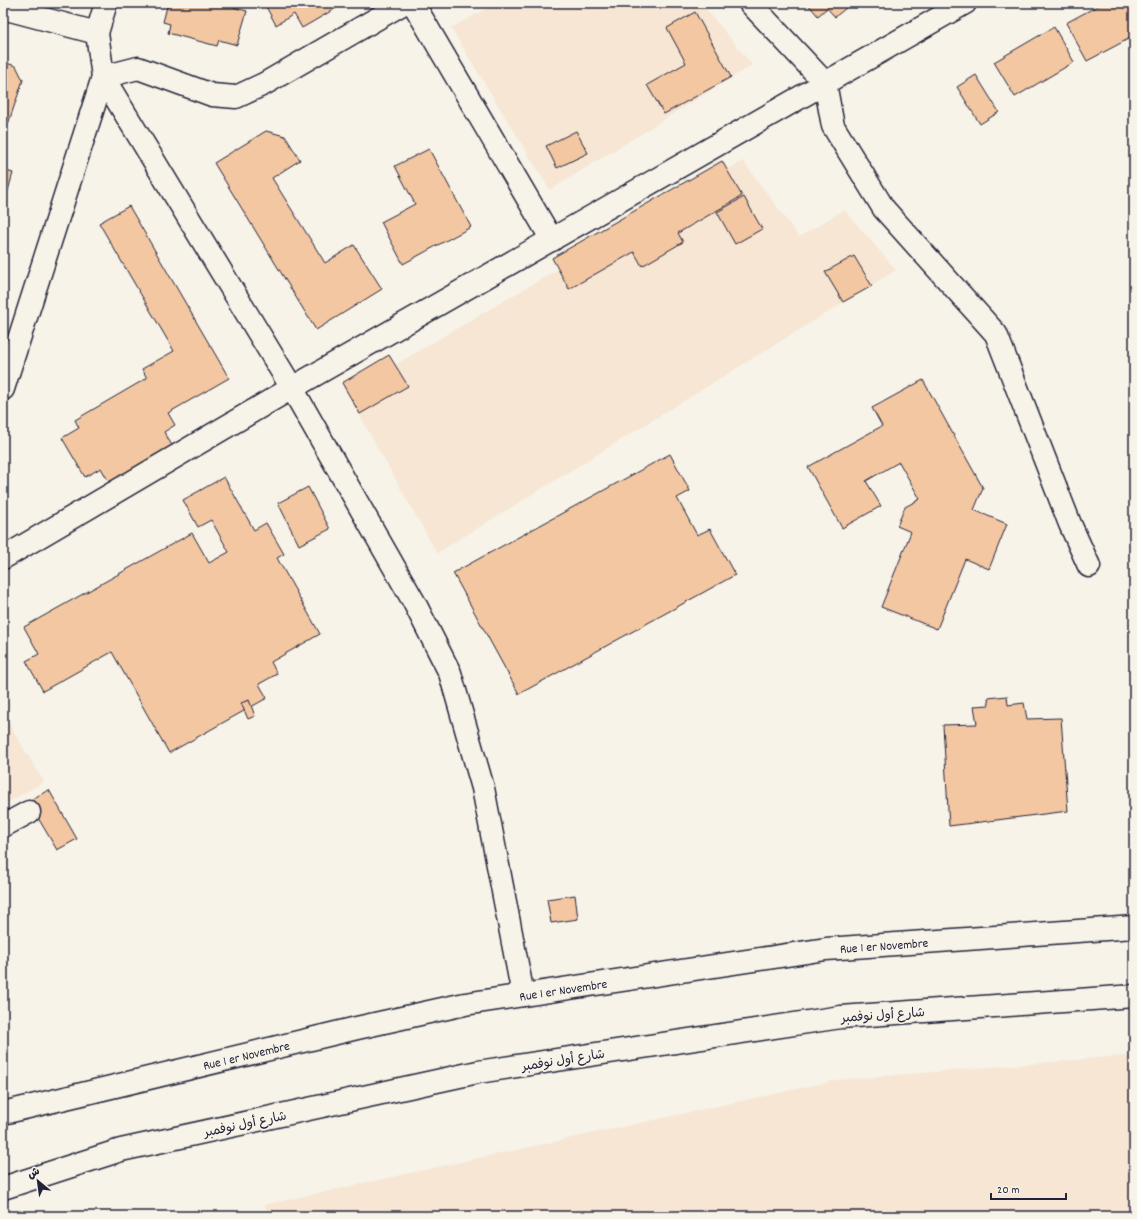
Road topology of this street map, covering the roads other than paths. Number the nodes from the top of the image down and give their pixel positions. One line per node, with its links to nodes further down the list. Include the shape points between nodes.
1 (106, 3): 7 (street)
2 (404, 3): 8 (street, via 264,84 236,97 212,95 138,68)
3 (413, 3): 10 (street)
4 (750, 3): 9 (street)
5 (965, 3): 9 (street)
6 (3, 8): 7 (street)
7 (97, 33): 8 (street)
8 (103, 77): 11 (street); 12 (street)
9 (825, 84): 10 (street); 16 (street, via 832,126 884,209 996,334 1070,524)
10 (552, 240): 11 (street)
11 (292, 388): 14 (street); 20 (street, via 414,602 450,673 483,788)
12 (3, 389)
13 (3, 538): 14 (street)
14 (24, 545): 15 (street)
15 (3, 558)
16 (1089, 566)
17 (29, 812): 18 (street)
18 (3, 826)
19 (1134, 926): 20 (street, Rue 1 er Novembre, via 826,949)
20 (523, 995): 22 (street, Rue 1 er Novembre, via 465,1004 357,1028)
21 (1134, 996): 23 (street, شارع أول نوفمبر, via 841,1017 478,1072 121,1150)
22 (3, 1113)
23 (3, 1188)

